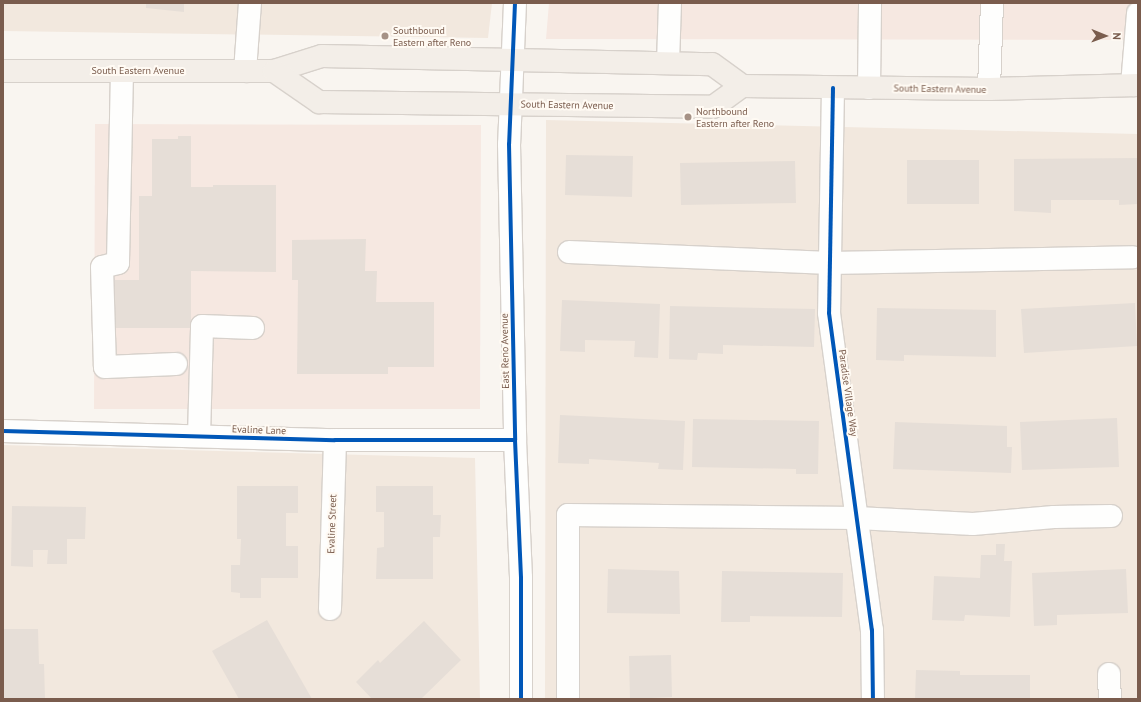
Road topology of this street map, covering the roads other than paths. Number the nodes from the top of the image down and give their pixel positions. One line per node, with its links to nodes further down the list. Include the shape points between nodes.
1 (250, 3): 11 (street)
2 (515, 3): 7 (street, East Reno Avenue)
3 (670, 3): 8 (street)
4 (870, 3): 16 (street)
5 (992, 3): 17 (street)
6 (1138, 13): 13 (street)
7 (511, 60): 8 (main road, South Eastern Avenue); 12 (main road, South Eastern Avenue, via 322,56); 18 (street, East Reno Avenue)
8 (668, 63): 14 (main road, South Eastern Avenue, via 712,64)
9 (3, 71): 10 (main road, South Eastern Avenue)
10 (122, 71): 11 (main road, South Eastern Avenue); 23 (street, via 118,263 102,266 105,367)
11 (245, 71): 12 (main road, South Eastern Avenue)
12 (274, 71): 18 (main road, South Eastern Avenue, via 319,102)
13 (1135, 85): 17 (main road, South Eastern Avenue)
14 (742, 86): 15 (main road, South Eastern Avenue); 18 (main road, South Eastern Avenue, via 713,107)
15 (833, 88): 16 (main road, South Eastern Avenue); 21 (street, Paradise Village Way)
16 (869, 88): 17 (main road, South Eastern Avenue)
17 (989, 89)
18 (510, 104): 27 (street, East Reno Avenue)
19 (569, 252): 21 (street)
20 (1133, 257): 21 (street)
21 (830, 263): 29 (street, Paradise Village Way, via 829,313)
22 (253, 328): 25 (street, via 202,326)
23 (176, 364)
24 (3, 431): 25 (street, Evaline Lane)
25 (199, 436): 26 (street, Evaline Lane)
26 (335, 440): 27 (street, Evaline Lane); 30 (street, Evaline Street)
27 (515, 440): 32 (street, East Reno Avenue, via 521,578)
28 (1111, 516): 29 (street, via 1054,517 972,524)
29 (857, 518): 33 (street, via 568,515); 34 (street, Paradise Village Way, via 872,630)
30 (330, 609)
31 (1109, 674): 35 (street)
32 (521, 699)
33 (568, 699)
34 (873, 699)
35 (1110, 699)

